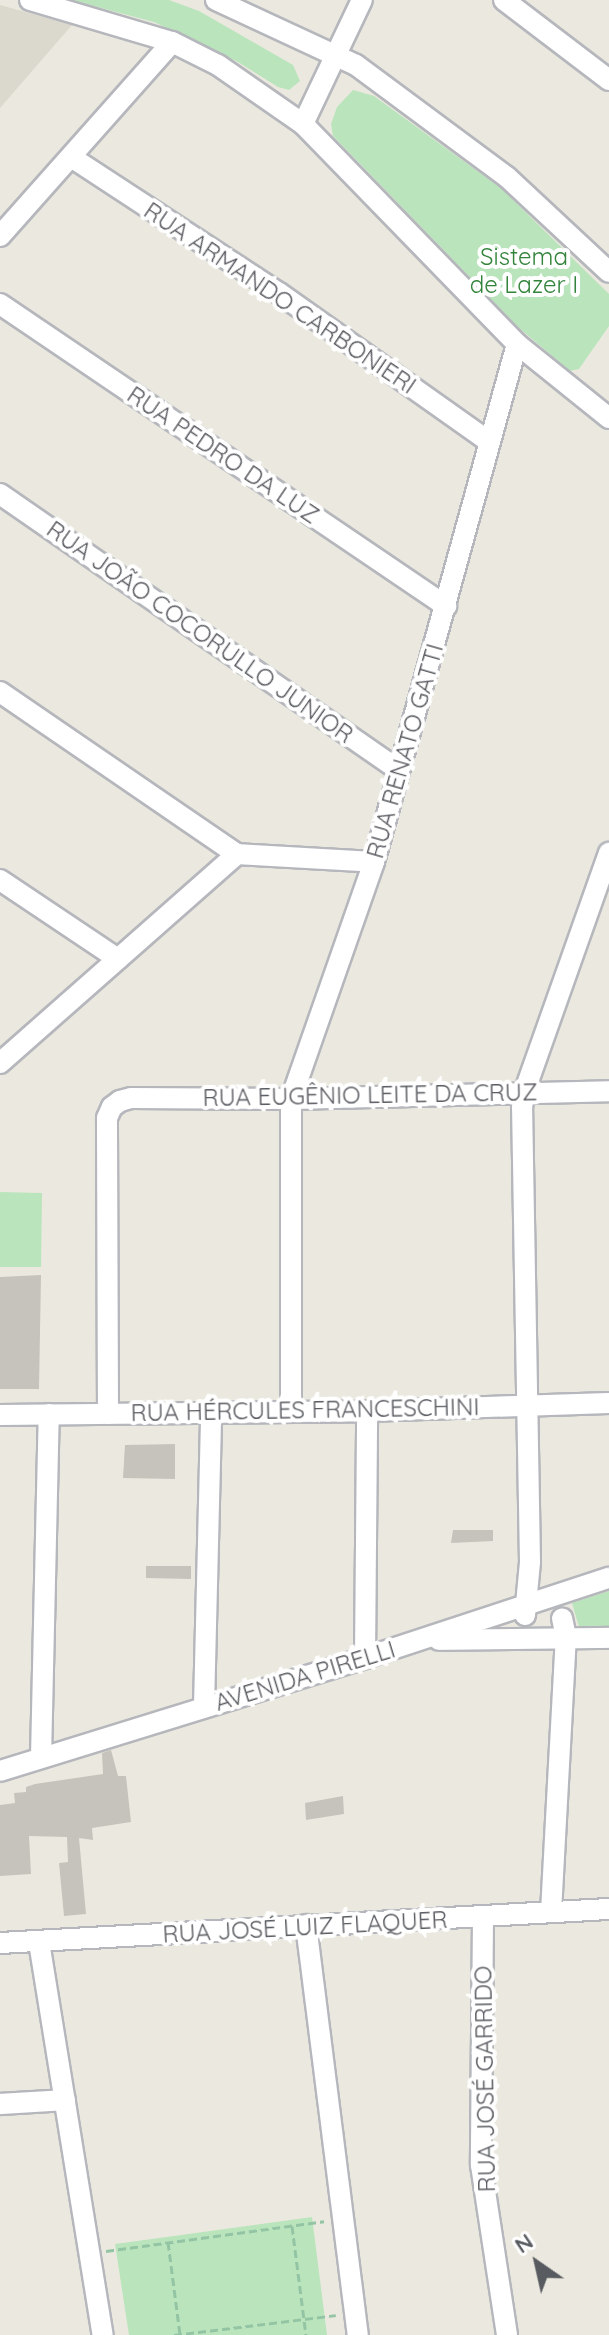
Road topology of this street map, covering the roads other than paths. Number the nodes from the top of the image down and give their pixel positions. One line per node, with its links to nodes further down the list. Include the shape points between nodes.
1 (30, 0): 5 (street)
2 (216, 0): 6 (street)
3 (362, 0): 6 (street)
4 (504, 0): 7 (street)
5 (172, 42): 8 (street, via 218,65); 9 (street)
6 (334, 55): 8 (street); 11 (street, via 356,65 507,177)
7 (609, 80)
8 (303, 124): 13 (street)
9 (71, 157): 10 (street); 17 (street, RUA ARMANDO CARBONIERI, via 279,293)
10 (0, 236)
11 (609, 272)
12 (0, 304): 19 (street, RUA PEDRO DA LUZ)
13 (517, 344): 14 (street); 15 (street, RUA RENATO GATTI)
14 (536, 361): 15 (street, RUA RENATO GATTI); 16 (street)
15 (501, 398): 17 (street, RUA RENATO GATTI)
16 (609, 418)
17 (488, 441): 19 (street, RUA RENATO GATTI)
18 (0, 494): 21 (street, RUA JOÃO COCORULLO JUNIOR)
19 (446, 606): 21 (street, RUA RENATO GATTI)
20 (0, 692): 23 (street)
21 (399, 770): 24 (street, RUA RENATO GATTI)
22 (609, 853): 29 (street)
23 (237, 854): 24 (street); 26 (street)
24 (374, 862): 30 (street, RUA RENATO GATTI)
25 (0, 880): 26 (street)
26 (118, 959): 27 (street)
27 (0, 1063)
28 (609, 1091): 29 (street, RUA EUGÊNIO LEITE DA CRUZ)
29 (524, 1093): 30 (street, RUA EUGÊNIO LEITE DA CRUZ); 32 (street)
30 (291, 1099): 33 (street, RUA RENATO GATTI); 37 (street, RUA EUGÊNIO LEITE DA CRUZ, via 131,1098 112,1107 107,1118)
31 (609, 1403): 32 (street, RUA HÉRCULES FRANCESCHINI)
32 (527, 1404): 34 (street, RUA HÉRCULES FRANCESCHINI); 40 (street, via 530,1562)
33 (291, 1411): 34 (street, RUA HÉRCULES FRANCESCHINI); 35 (street, RUA HÉRCULES FRANCESCHINI)
34 (367, 1411): 44 (street)
35 (211, 1412): 37 (street, RUA HÉRCULES FRANCESCHINI); 45 (street)
36 (49, 1414): 37 (street, RUA HÉRCULES FRANCESCHINI); 38 (street, RUA HÉRCULES FRANCESCHINI); 46 (street)
37 (108, 1414)
38 (0, 1415)
39 (609, 1578): 40 (street, AVENIDA PIRELLI)
40 (546, 1612): 41 (street); 41 (street, via 527,1628); 42 (street); 43 (street, AVENIDA PIRELLI); 49 (street)
41 (544, 1638): 43 (street)
42 (609, 1638)
43 (415, 1641): 44 (street, AVENIDA PIRELLI)
44 (365, 1658): 45 (street, AVENIDA PIRELLI)
45 (204, 1707): 46 (street, AVENIDA PIRELLI)
46 (41, 1757): 47 (street, AVENIDA PIRELLI)
47 (0, 1771)
48 (609, 1909): 49 (street, RUA JOSÉ LUIZ FLAQUER)
49 (551, 1912): 50 (street, RUA JOSÉ LUIZ FLAQUER)
50 (483, 1917): 51 (street, RUA JOSÉ LUIZ FLAQUER); 58 (street, RUA JOSÉ GARRIDO, via 481,2165)
51 (306, 1925): 52 (street, RUA JOSÉ LUIZ FLAQUER); 57 (street)
52 (39, 1942): 53 (street, RUA JOSÉ LUIZ FLAQUER); 54 (street)
53 (0, 1943)
54 (65, 2100): 55 (street); 56 (street)
55 (0, 2104)
56 (103, 2335)
57 (358, 2335)
58 (507, 2335)

